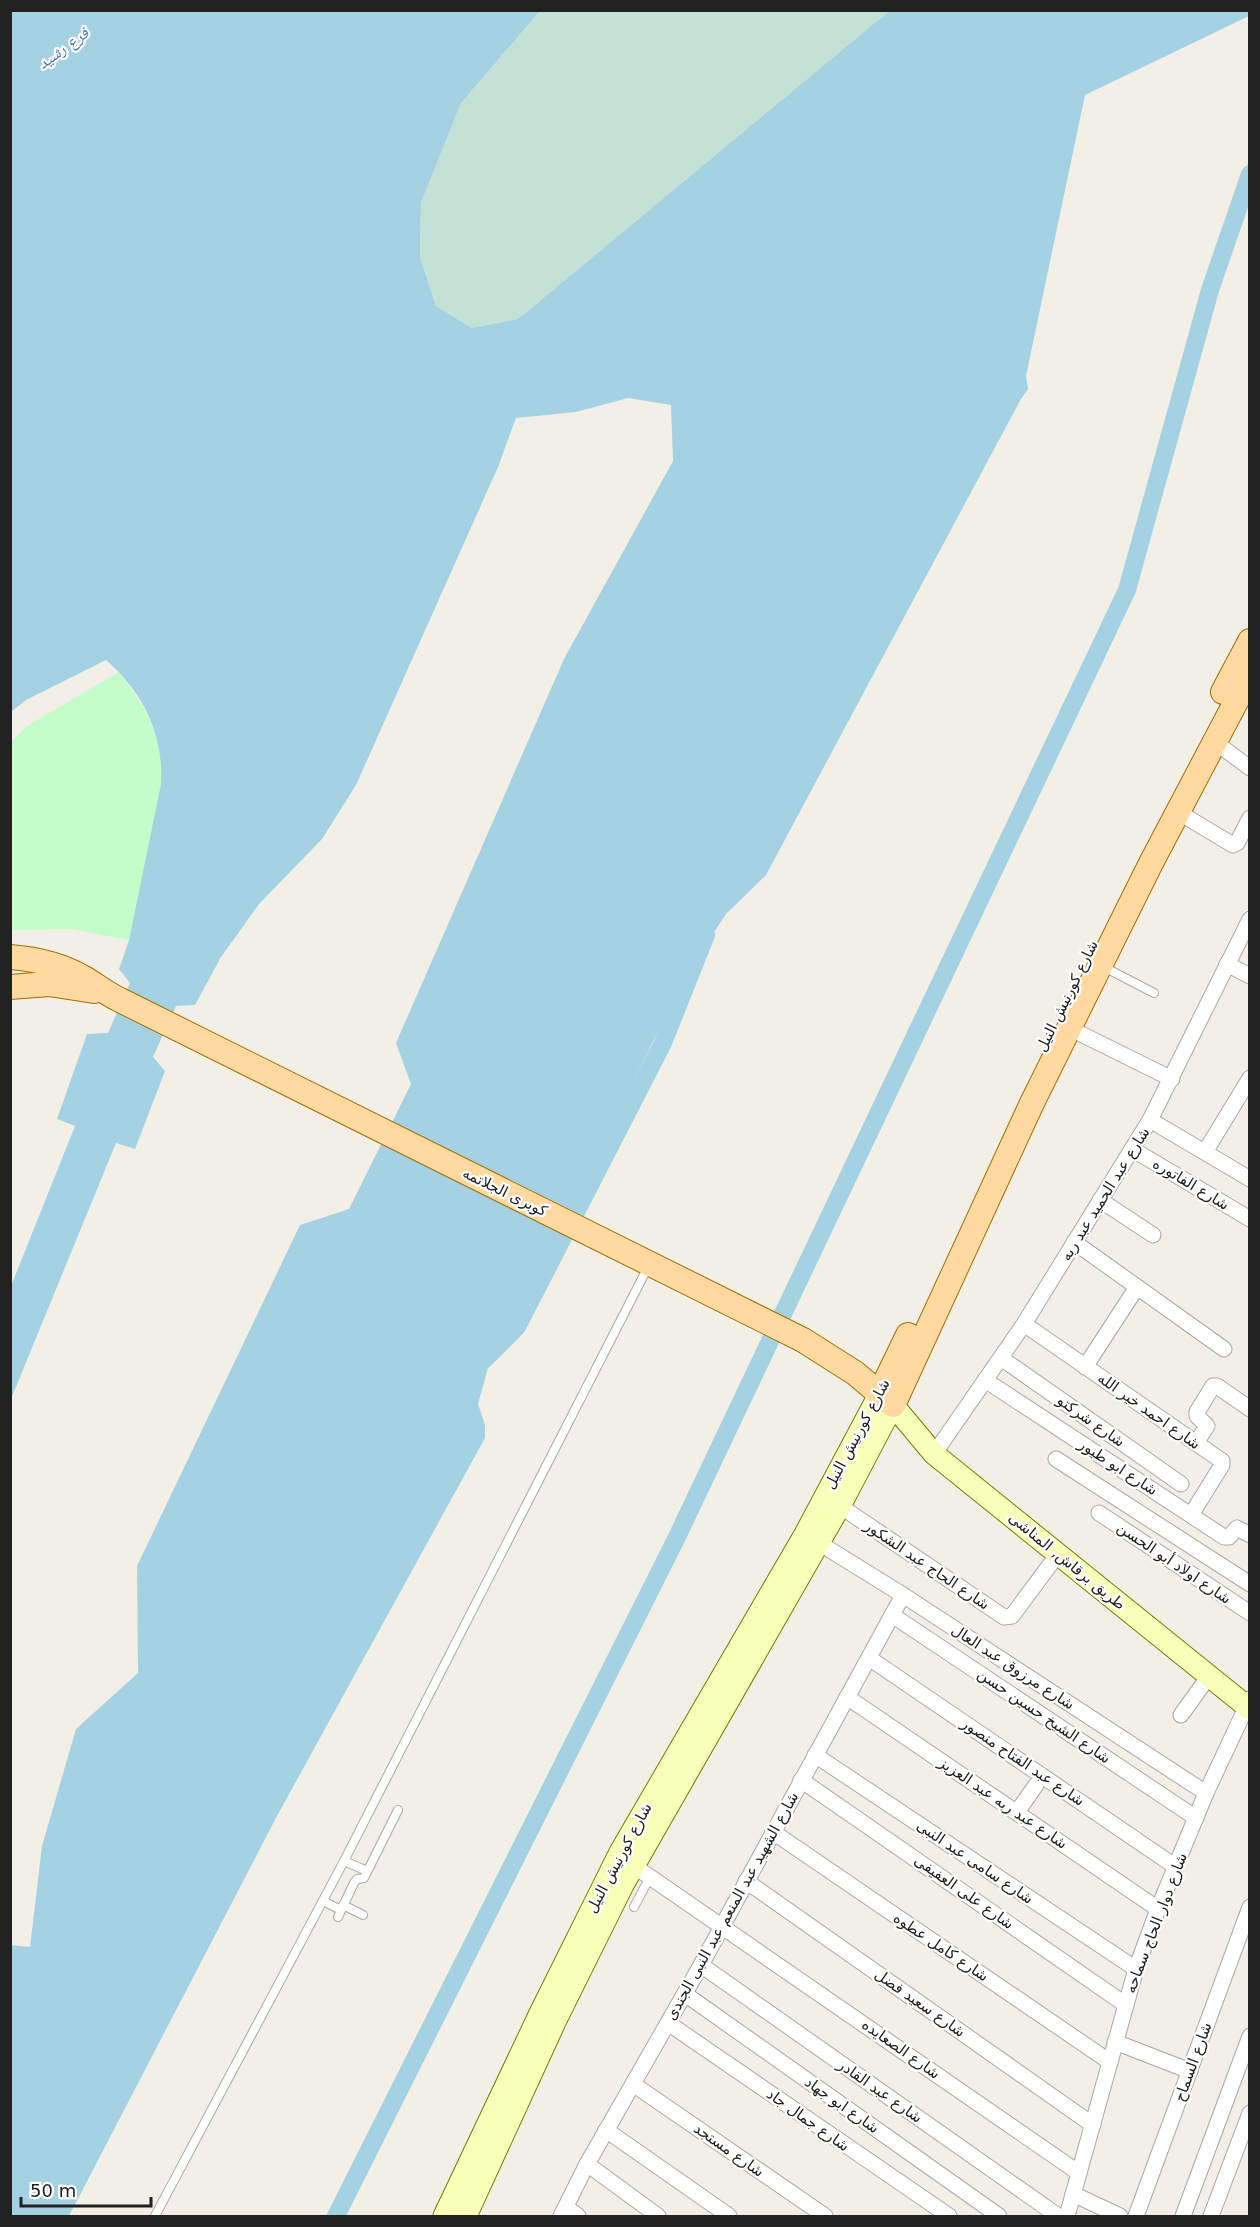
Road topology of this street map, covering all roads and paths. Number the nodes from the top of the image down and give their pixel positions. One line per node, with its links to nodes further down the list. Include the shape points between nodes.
1 (1250, 641): 3 (main road, شارع كورنيش النيل)
2 (1250, 675): 3 (main road, شارع كورنيش النيل)
3 (1228, 700): 4 (main road, شارع كورنيش النيل); 34 (main road, شارع كورنيش النيل, via 1052,1026 991,1153)
4 (1215, 742): 5 (street); 6 (main road, شارع كورنيش النيل)
5 (1250, 768)
6 (1178, 812): 7 (street, via 1233,845); 11 (main road, شارع كورنيش النيل)
7 (1250, 818)
8 (1250, 919): 10 (street, شارع عبد الحميد عبد ربه)
9 (10, 957): 15 (main road, via 65,969)
10 (1227, 964): 12 (street); 18 (street, شارع عبد الحميد عبد ربه)
11 (1101, 965): 14 (lane); 16 (main road, شارع كورنيش النيل)
12 (1250, 976)
13 (10, 987): 15 (main road, via 49,984)
14 (1154, 993)
15 (114, 997): 27 (main road, كوبرى الجلاتمه)
16 (1069, 1028): 18 (street); 34 (main road, شارع كورنيش النيل)
17 (1250, 1078): 21 (street)
18 (1172, 1079): 19 (street, شارع عبد الحميد عبد ربه)
19 (1150, 1120): 20 (street, شارع عبد الحميد عبد ربه); 21 (street)
20 (1132, 1149): 23 (street, شارع عبد الحميد عبد ربه); 24 (street, شارع الفاتوره)
21 (1205, 1152): 22 (street)
22 (1250, 1179)
23 (1100, 1200): 25 (street); 26 (street, شارع عبد الحميد عبد ربه)
24 (1250, 1219)
25 (1153, 1235)
26 (1074, 1242): 28 (street); 29 (street, شارع عبد الحميد عبد ربه)
27 (650, 1264): 34 (main road, كوبرى الجلاتمه, via 803,1340); 65 (lane)
28 (1137, 1287): 30 (street); 32 (street)
29 (1024, 1324): 31 (street, شارع عبد الحميد عبد ربه); 32 (street, شارع احمد خير الله)
30 (1224, 1349)
31 (1000, 1358): 33 (street, شارع عبد الحميد عبد ربه); 39 (street, شارع شركتو)
32 (1085, 1367): 36 (street, شارع احمد خير الله)
33 (985, 1380): 37 (street, شارع عبد الحميد عبد ربه); 42 (street, شارع ابو طيور)
34 (886, 1399): 37 (main road, طريق برقاش, المناشى); 40 (main road, شارع كورنيش النيل); 50 (main road, شارع كورنيش النيل, via 805,1534)
35 (1250, 1409): 36 (street, via 1213,1386 1197,1412 1207,1426)
36 (1196, 1443): 42 (street, شارع احمد خير الله, via 1222,1464)
37 (934, 1454): 45 (main road, طريق برقاش, المناشى)
38 (1056, 1459): 46 (street)
39 (1181, 1484)
40 (840, 1506): 44 (main road, شارع كورنيش النيل); 45 (street, شارع الحاج عبد الشكور, via 1004,1617 1012,1616)
41 (1099, 1513): 48 (street, شارع اولاد أبو الحسن)
42 (1191, 1515): 43 (street, شارع ابو طيور, via 1224,1537 1237,1528)
43 (1250, 1535)
44 (819, 1543): 47 (street, شارع مرزوق عبد العال); 50 (main road, شارع كورنيش النيل)
45 (1058, 1554): 52 (main road, طريق برقاش, المناشى)
46 (1250, 1584)
47 (903, 1595): 49 (street, شارع الشهيد عبد المنعم عبد النبى الجندى); 59 (street, شارع مرزوق عبد العال)
48 (1250, 1613)
49 (892, 1615): 51 (street, شارع الشهيد عبد المنعم عبد النبى الجندى); 62 (street, شارع الشيخ حسين حسن)
50 (767, 1616): 63 (main road, شارع كورنيش النيل)
51 (869, 1658): 53 (street, شارع الشهيد عبد المنعم عبد النبى الجندى); 66 (street, شارع عبد الفتاح منصور)
52 (1209, 1676): 54 (main road, طريق برقاش, المناشى); 55 (street)
53 (847, 1697): 56 (street, شارع الشهيد عبد المنعم عبد النبى الجندى); 61 (street, شارع عبد ربه عبد العزيز)
54 (1248, 1704): 59 (street, شارع دوار الحاج سماحه)
55 (1181, 1714)
56 (815, 1755): 57 (street, شارع الشهيد عبد المنعم عبد النبى الجندى); 78 (street, شارع سامى عبد النبى)
57 (801, 1780): 64 (street, شارع الشهيد عبد المنعم عبد النبى الجندى); 80 (street, شارع على العفيفى)
58 (1036, 1785): 61 (street)
59 (1206, 1793): 62 (street, شارع دوار الحاج سماحه)
60 (398, 1810): 67 (lane)
61 (1017, 1812): 74 (street, شارع عبد ربه عبد العزيز)
62 (1196, 1818): 66 (street, شارع دوار الحاج سماحه)
63 (641, 1832): 68 (main road, شارع كورنيش النيل); 95 (main road, شارع كورنيش النيل, via 540,2013)
64 (773, 1833): 69 (street, شارع الشهيد عبد المنعم عبد النبى الجندى); 84 (street, شارع كامل عطوه)
65 (344, 1861): 67 (lane); 70 (lane)
66 (1176, 1867): 74 (street, شارع دوار الحاج سماحه)
67 (367, 1871): 73 (lane, via 364,1878 356,1881)
68 (642, 1872): 72 (lane); 76 (street, شارع الصعايده); 96 (main road, شارع كورنيش النيل, via 556,2020)
69 (746, 1881): 76 (street, شارع الشهيد عبد المنعم عبد النبى الجندى); 88 (street, شارع سعيد فضل)
70 (322, 1901): 73 (lane); 94 (lane)
71 (1250, 1906): 85 (street, شارع السماح)
72 (634, 1907)
73 (341, 1910): 75 (lane)
74 (1158, 1910): 78 (street, شارع دوار الحاج سماحه)
75 (363, 1915)
76 (722, 1926): 77 (street, شارع الشهيد عبد المنعم عبد النبى الجندى); 91 (street, شارع الصعايده)
77 (701, 1965): 79 (street, شارع الشهيد عبد المنعم عبد النبى الجندى); 103 (street, شارع عبد القادر)
78 (1136, 1969): 80 (street, شارع دوار الحاج سماحه)
79 (684, 1994): 81 (street, شارع الشهيد عبد المنعم عبد النبى الجندى); 102 (street, شارع ابو جهاد)
80 (1126, 2005): 83 (street, شارع دوار الحاج سماحه)
81 (668, 2023): 86 (street, شارع الشهيد عبد المنعم عبد النبى الجندى); 101 (street, شارع جمال جاد)
82 (1250, 2036): 107 (street)
83 (1115, 2042): 84 (street, شارع دوار الحاج سماحه); 85 (street)
84 (1110, 2062): 88 (street, شارع دوار الحاج سماحه)
85 (1190, 2071): 106 (street, شارع السماح)
86 (633, 2084): 89 (street, شارع الشهيد عبد المنعم عبد النبى الجندى); 100 (street, شارع مستجد)
87 (1250, 2113): 108 (street)
88 (1094, 2125): 91 (street, شارع دوار الحاج سماحه)
89 (606, 2130): 90 (street, شارع الشهيد عبد المنعم عبد النبى الجندى); 99 (street)
90 (587, 2164): 93 (street, شارع الشهيد عبد المنعم عبد النبى الجندى); 98 (street)
91 (1080, 2173): 92 (street, شارع دوار الحاج سماحه)
92 (1073, 2194): 104 (street, شارع دوار الحاج سماحه); 105 (street)
93 (563, 2212): 97 (street)
94 (155, 2217)
95 (444, 2217)
96 (466, 2217)
97 (578, 2217)
98 (658, 2217)
99 (729, 2217)
100 (825, 2217)
101 (949, 2217)
102 (999, 2217)
103 (1058, 2217)
104 (1066, 2217)
105 (1120, 2217)
106 (1136, 2217)
107 (1183, 2217)
108 (1211, 2217)

